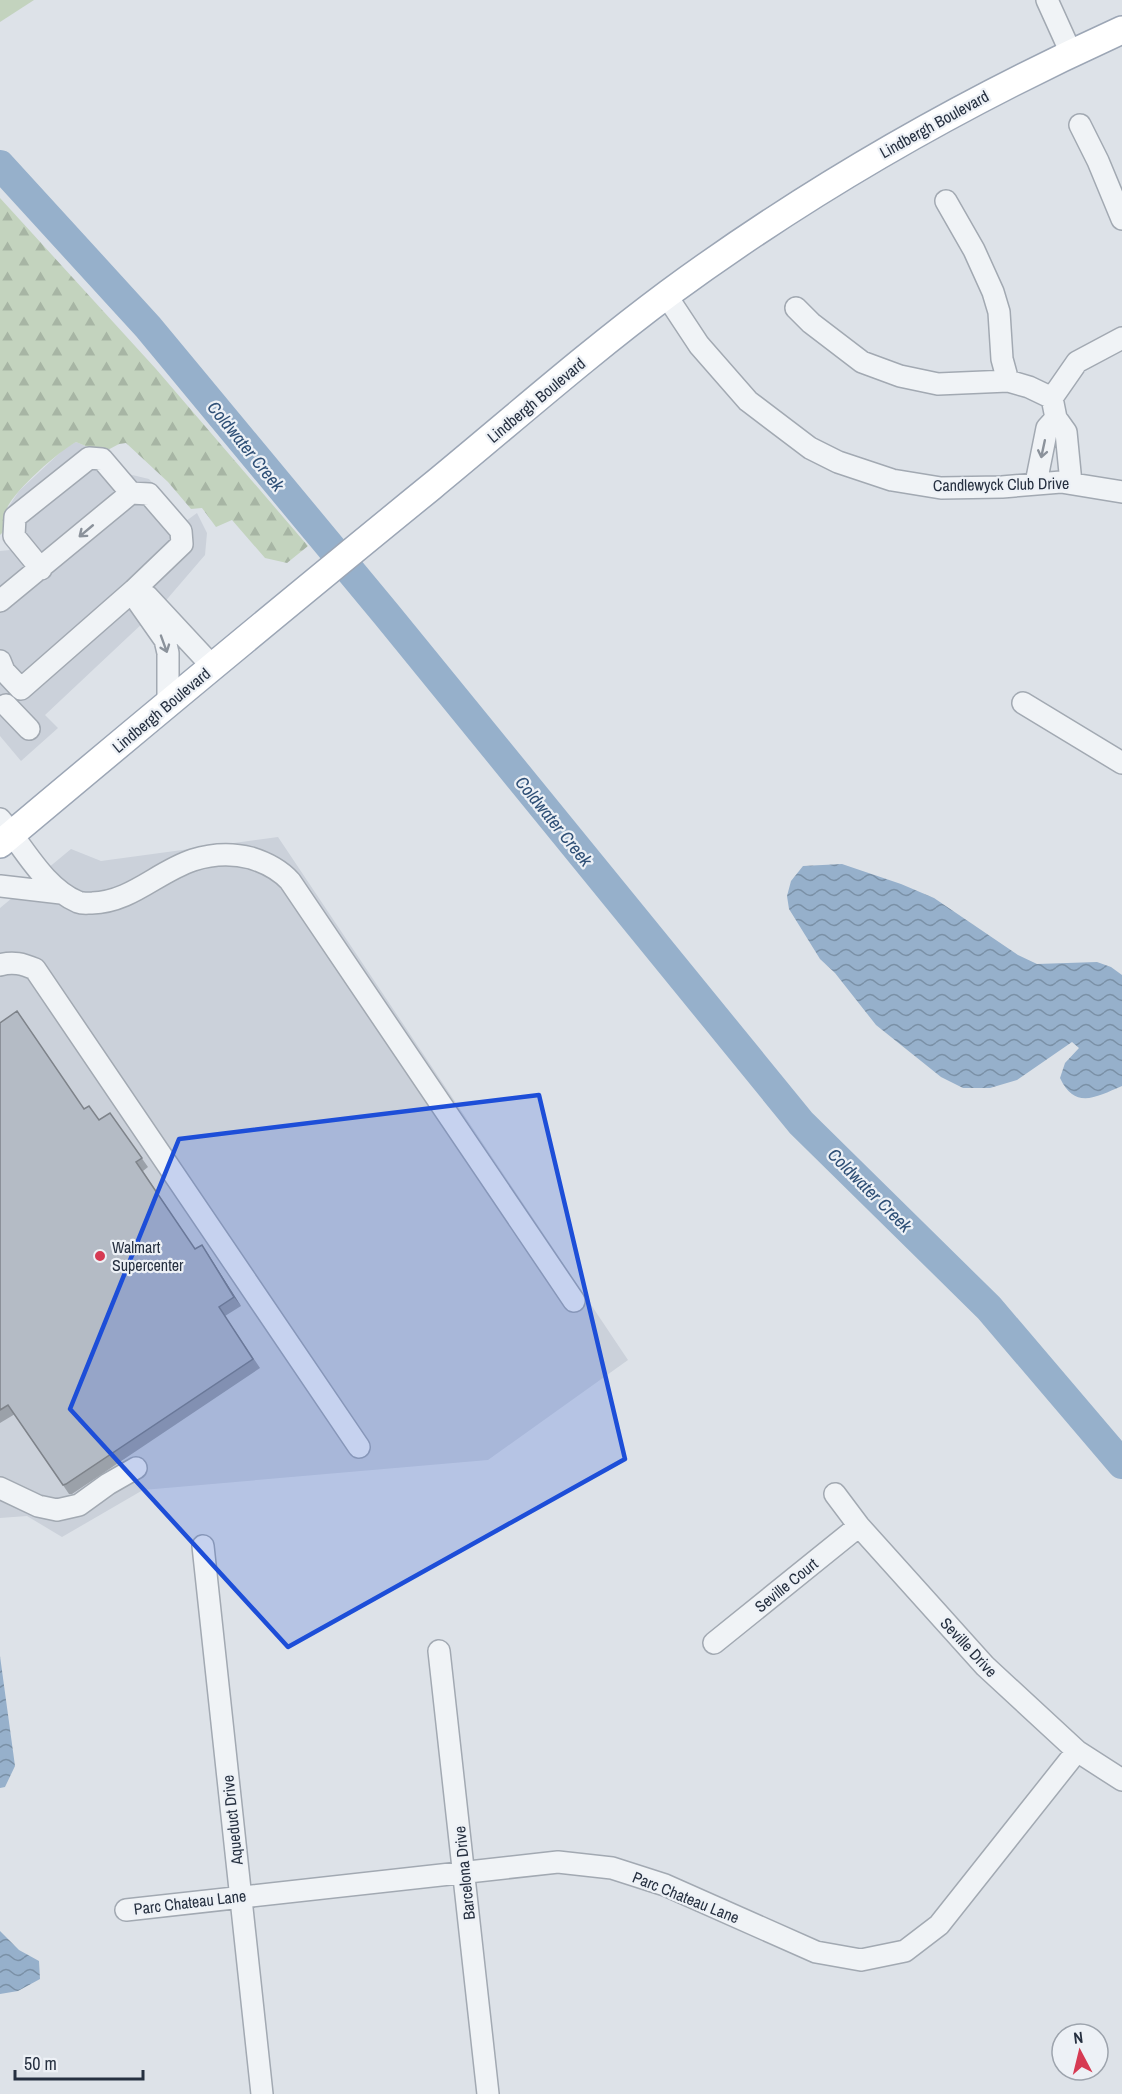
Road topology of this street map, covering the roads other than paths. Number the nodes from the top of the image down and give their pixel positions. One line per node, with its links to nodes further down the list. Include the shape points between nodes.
1 (1047, 0): 3 (street)
2 (1122, 30): 3 (main road, Lindbergh Boulevard)
3 (1071, 53): 7 (main road, Lindbergh Boulevard, via 978,99 848,172)
4 (1080, 125): 6 (street)
5 (946, 201): 10 (street, via 993,292)
6 (1122, 219)
7 (666, 295): 12 (street, Candlewyck Club Drive, via 699,345 748,401 829,458 892,480 941,488); 20 (main road, Lindbergh Boulevard)
8 (796, 308): 10 (street, via 862,362 900,376 938,384)
9 (1122, 338): 11 (street, via 1077,362)
10 (1008, 381): 11 (street, via 1029,387)
11 (1054, 408): 12 (street, one-way to 12); 13 (street, via 1066,432)
12 (1036, 483): 13 (street, Candlewyck Club Drive)
13 (1071, 483): 14 (street, Candlewyck Club Drive)
14 (1122, 492)
15 (131, 493): 16 (street, one-way to 16); 16 (street, via 102,459 89,458 15,518 14,536); 17 (street, via 149,494 181,531 182,544)
16 (41, 569): 18 (street)
17 (135, 591): 20 (street, via 147,596); 21 (street); 23 (street, one-way to 23, via 139,604 165,640)
18 (0, 601)
19 (0, 661): 21 (street)
20 (213, 667): 23 (main road, Lindbergh Boulevard)
21 (21, 689): 24 (street)
22 (1023, 703): 26 (street)
23 (168, 705): 27 (main road, Lindbergh Boulevard)
24 (3, 708): 25 (street)
25 (28, 729)
26 (1122, 763)
27 (4, 832): 29 (street)
28 (0, 886): 29 (street)
29 (61, 893): 31 (street, via 81,903 112,901 190,861 226,854 261,861 279,870)
30 (0, 965): 32 (street, via 8,962 35,969)
31 (574, 1301)
32 (359, 1447)
33 (136, 1468): 34 (street, via 79,1505 57,1510 38,1506)
34 (0, 1488)
35 (835, 1494): 36 (street, Seville Drive)
36 (859, 1527): 38 (street, Seville Court); 40 (street, Seville Drive, via 985,1666)
37 (203, 1546): 43 (street, Aqueduct Drive)
38 (714, 1643)
39 (439, 1651): 42 (street, Barcelona Drive)
40 (1077, 1751): 41 (street, Seville Drive); 42 (street, Parc Chateau Lane, via 939,1924 905,1951 861,1960 816,1952 665,1885 612,1868 558,1862)
41 (1122, 1780)
42 (464, 1872): 43 (street, Parc Chateau Lane); 46 (street, Barcelona Drive)
43 (240, 1897): 44 (street, Parc Chateau Lane); 45 (street, Aqueduct Drive)
44 (126, 1910)
45 (262, 2094)
46 (488, 2094)

